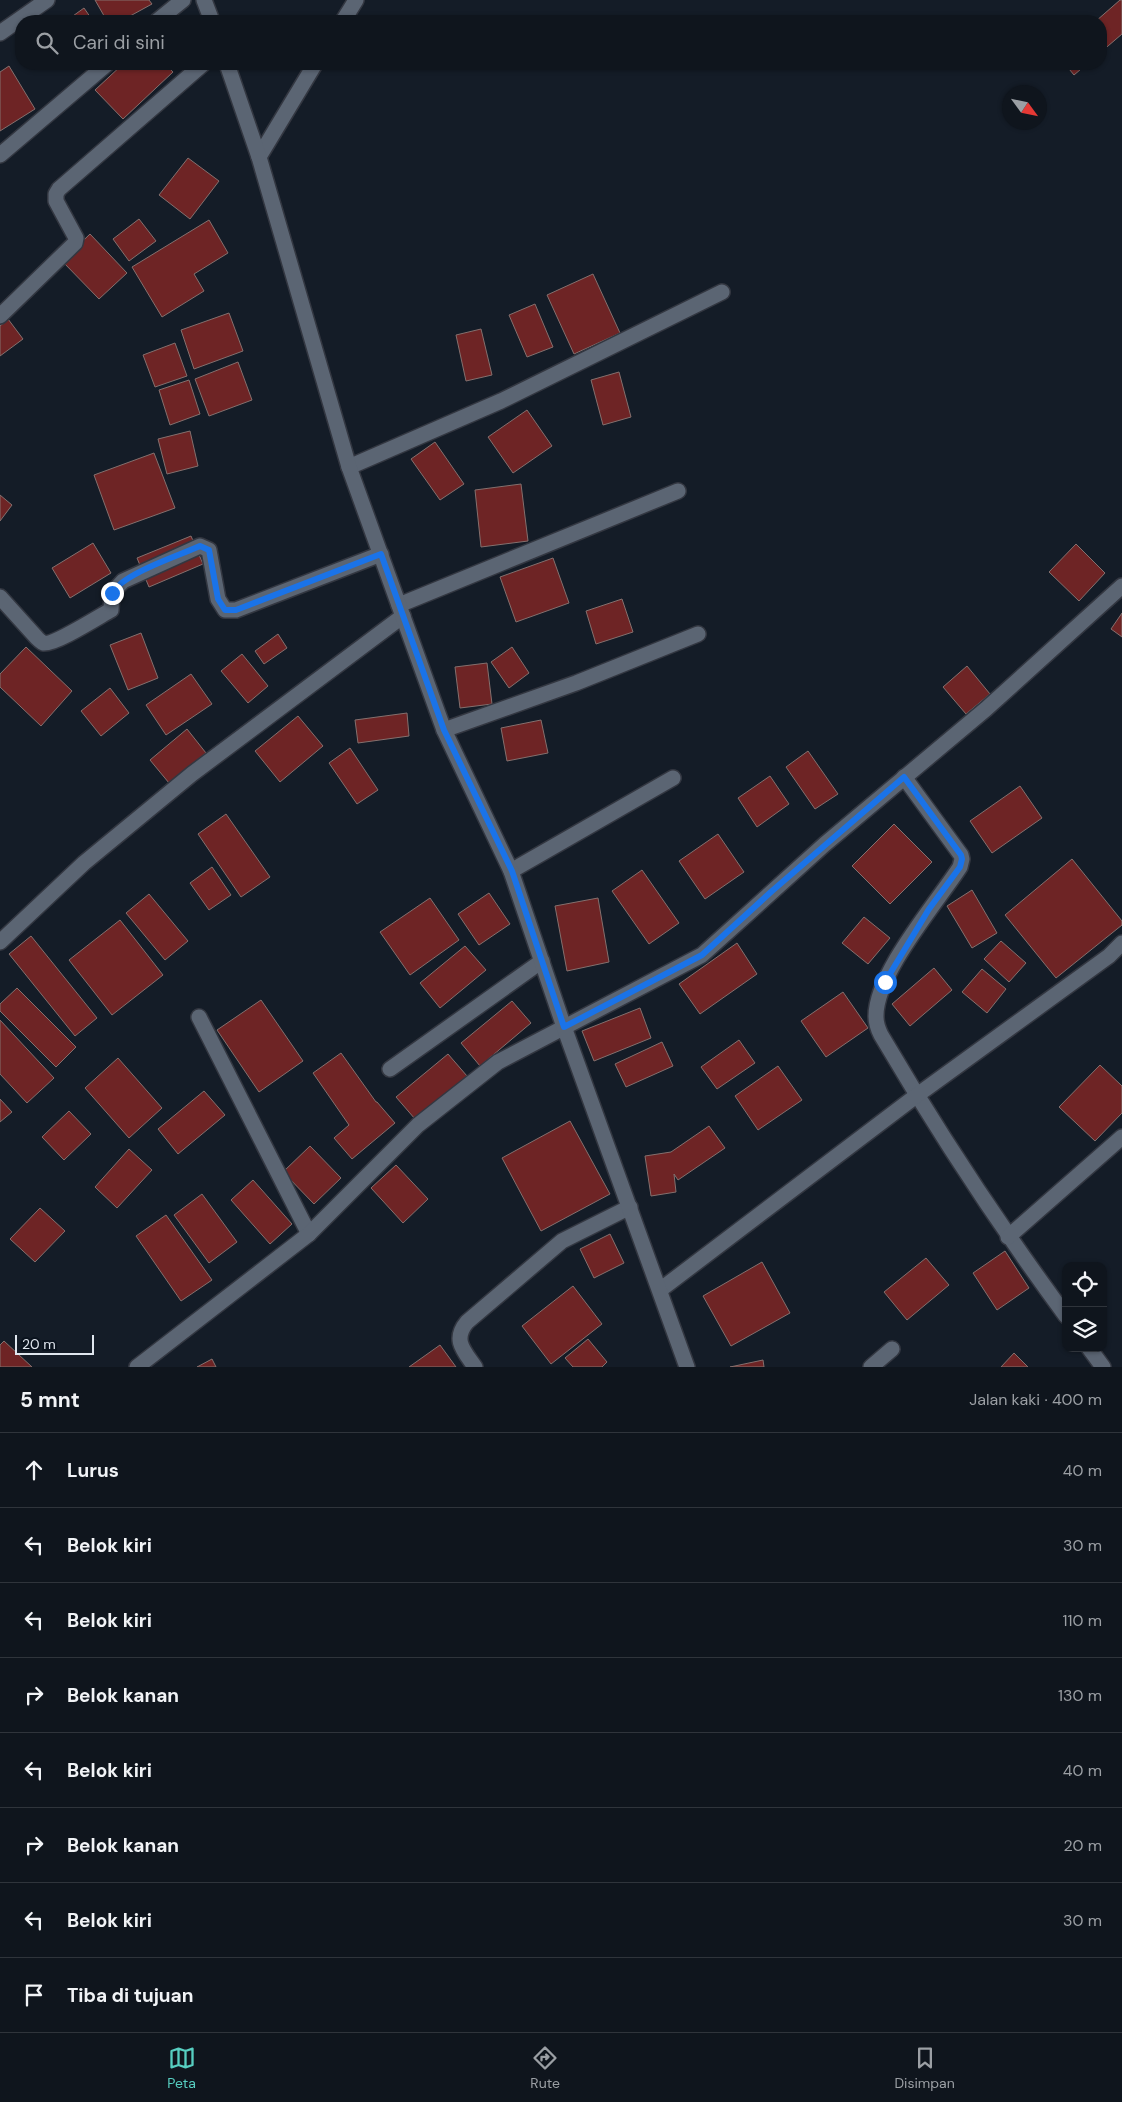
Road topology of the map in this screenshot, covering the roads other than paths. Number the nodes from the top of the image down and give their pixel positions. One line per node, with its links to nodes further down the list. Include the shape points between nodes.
1 (47, 0): 5 (street)
2 (182, 0): 6 (street)
3 (204, 0): 7 (street)
4 (356, 0): 8 (street)
5 (26, 15)
6 (165, 15)
7 (210, 15)
8 (347, 15)
9 (15, 22): 10 (street)
10 (0, 33)
11 (100, 70): 15 (street)
12 (196, 70): 18 (street, via 59,189 56,201 76,238 75,243)
13 (229, 70): 16 (street)
14 (311, 70): 16 (street)
15 (0, 155)
16 (259, 157): 19 (street)
17 (722, 292): 19 (street, via 501,401)
18 (0, 316)
19 (349, 466): 21 (street)
20 (678, 491): 24 (street)
21 (381, 554): 23 (street, via 236,610 225,610 218,599 209,550 200,546 123,581 112,593 111,610 49,643 42,643); 24 (street)
22 (1122, 586): 27 (street, via 986,709)
23 (0, 596)
24 (401, 611): 26 (street); 30 (street, via 84,862)
25 (698, 634): 26 (street, via 576,683)
26 (444, 730): 29 (street)
27 (904, 777): 34 (street, via 702,955); 36 (street, via 962,859 957,872 929,909 889,975 877,1008 880,1035)
28 (673, 778): 29 (street)
29 (512, 871): 32 (street)
30 (0, 942)
31 (1122, 943): 36 (street)
32 (542, 961): 34 (street); 35 (street)
33 (199, 1017): 39 (street)
34 (564, 1027): 38 (street); 39 (street, via 498,1062 418,1124)
35 (390, 1069)
36 (916, 1096): 40 (street); 41 (street)
37 (1122, 1137): 40 (street)
38 (630, 1207): 41 (street); 46 (street, via 557,1244 467,1322 459,1333 459,1339)
39 (309, 1234): 45 (street)
40 (1008, 1237): 42 (street)
41 (660, 1290): 47 (street)
42 (1062, 1311)
43 (892, 1348): 48 (street)
44 (1092, 1352): 49 (street)
45 (137, 1367)
46 (475, 1367)
47 (687, 1367)
48 (871, 1367)
49 (1103, 1367)

